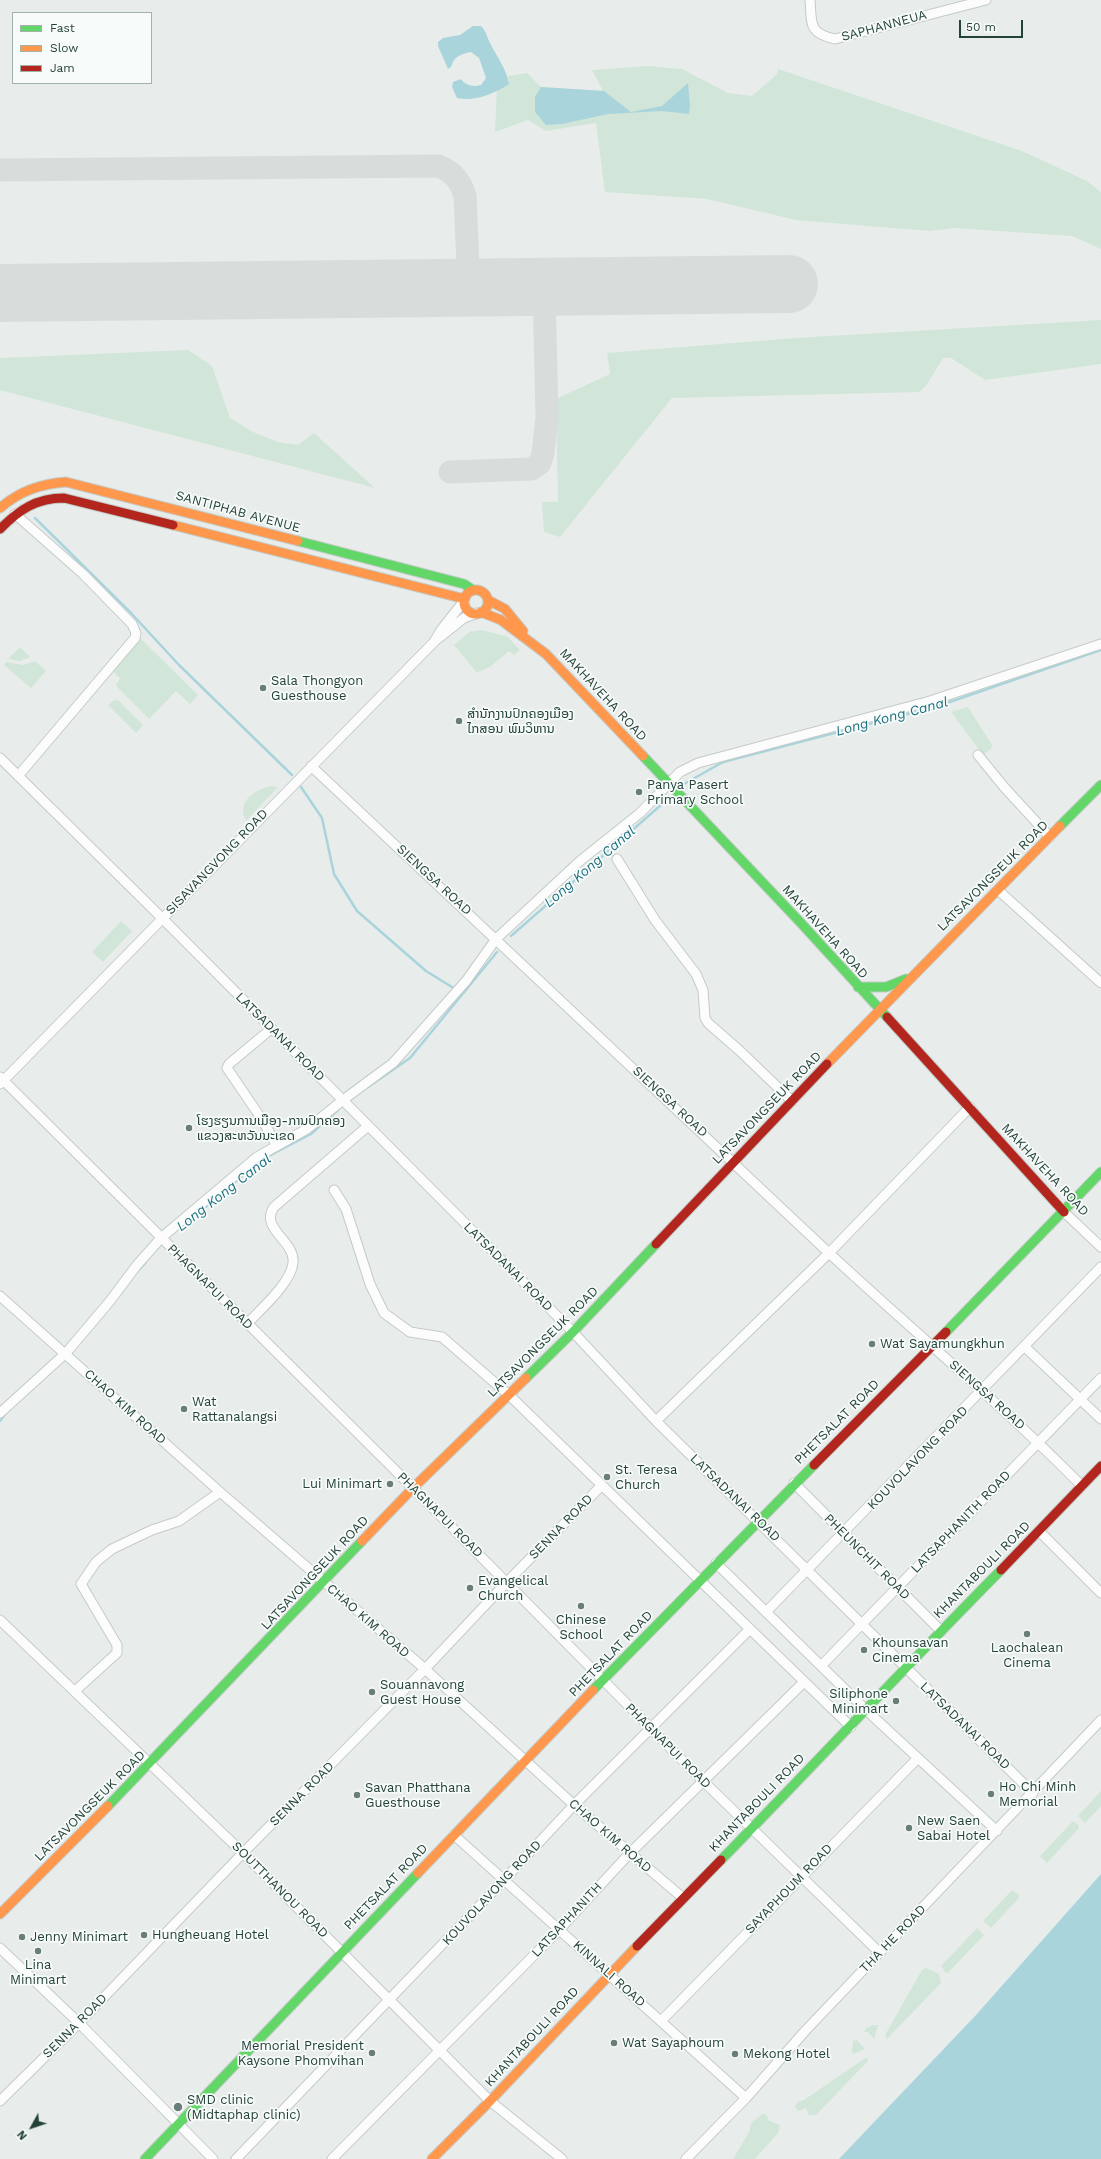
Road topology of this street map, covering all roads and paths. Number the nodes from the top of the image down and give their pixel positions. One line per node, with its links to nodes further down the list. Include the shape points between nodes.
1 (810, 0): 2 (street, SAPHANNEUA, via 812,28 817,33 835,39)
2 (986, 0)
3 (0, 508): 6 (street, SANTIPHAB AVENUE, via 34,486 46,482 66,482 464,584)
4 (15, 514): 5 (street, SANTIPHAB AVENUE); 7 (street, SANTIPHAB AVENUE, via 30,504 48,497 82,501); 16 (street, via 83,574 132,624 136,633 135,638)
5 (0, 529)
6 (473, 590): 7 (street); 8 (street, via 481,591)
7 (464, 600): 9 (street, via 467,609); 11 (street)
8 (488, 600): 9 (street, via 486,608); 10 (street, via 505,609 522,628)
9 (479, 613): 10 (street, MAKHAVEHA ROAD, via 501,620); 11 (street, via 464,618)
10 (526, 639): 17 (street, MAKHAVEHA ROAD, via 546,654)
11 (435, 641): 15 (street, SISAVANGVONG ROAD)
12 (1101, 644): 17 (street, via 930,701 698,763 680,772)
13 (978, 755): 19 (street)
14 (0, 758): 16 (street, LATSADANAI ROAD)
15 (311, 766): 22 (street, SISAVANGVONG ROAD); 23 (street, SIENGSA ROAD)
16 (18, 776): 22 (street, LATSADANAI ROAD)
17 (669, 783): 23 (street, via 640,813 580,861); 26 (street, MAKHAVEHA ROAD)
18 (1101, 785): 19 (street, LATSAVONGSEUK ROAD)
19 (1050, 837): 21 (street, LATSAVONGSEUK ROAD)
20 (617, 859): 31 (street, via 655,920 696,974 703,990 705,1018 708,1023)
21 (998, 890): 24 (street, LATSAVONGSEUK ROAD); 25 (street)
22 (162, 918): 28 (street, LATSADANAI ROAD); 29 (street, SISAVANGVONG ROAD)
23 (496, 939): 30 (street, via 466,981 393,1064); 35 (street, SIENGSA ROAD)
24 (913, 975): 26 (street, via 886,987); 27 (street, LATSAVONGSEUK ROAD)
25 (1101, 983)
26 (858, 987): 27 (street, MAKHAVEHA ROAD)
27 (879, 1010): 31 (street, LATSAVONGSEUK ROAD); 32 (street, MAKHAVEHA ROAD)
28 (271, 1029): 30 (street, LATSADANAI ROAD); 34 (street, via 227,1068)
29 (1, 1081): 39 (street, PHAGNAPUI ROAD)
30 (342, 1100): 33 (street, LATSADANAI ROAD); 34 (street, via 307,1129)
31 (792, 1101): 35 (street, LATSAVONGSEUK ROAD)
32 (970, 1108): 38 (street, MAKHAVEHA ROAD); 41 (street)
33 (368, 1126): 44 (street, via 270,1213 269,1221 291,1251 294,1263 280,1288); 45 (street, LATSADANAI ROAD)
34 (277, 1146): 39 (street, via 257,1157)
35 (734, 1161): 41 (street, SIENGSA ROAD); 45 (street, LATSAVONGSEUK ROAD)
36 (1101, 1172): 38 (street, PHETSALAT ROAD)
37 (334, 1190): 51 (street, via 346,1209 370,1284 384,1313 410,1332 442,1337)
38 (1064, 1212): 40 (street, MAKHAVEHA ROAD); 46 (street, PHETSALAT ROAD)
39 (161, 1238): 44 (street, PHAGNAPUI ROAD); 48 (street)
40 (1101, 1247)
41 (829, 1253): 46 (street, SIENGSA ROAD); 55 (street)
42 (1101, 1267): 47 (street, KOUVOLAVONG ROAD)
43 (0, 1296): 48 (street, CHAO KIM ROAD)
44 (247, 1324): 61 (street, PHAGNAPUI ROAD)
45 (573, 1332): 51 (street, LATSAVONGSEUK ROAD); 55 (street, LATSADANAI ROAD)
46 (931, 1347): 50 (street, SIENGSA ROAD); 58 (street, PHETSALAT ROAD)
47 (1025, 1347): 50 (street, KOUVOLAVONG ROAD); 52 (street)
48 (66, 1353): 53 (street); 62 (street, CHAO KIM ROAD)
49 (1101, 1378): 52 (street, LATSAPHANITH ROAD)
50 (983, 1390): 56 (street, SIENGSA ROAD); 65 (street, KOUVOLAVONG ROAD)
51 (509, 1395): 59 (street); 61 (street, LATSAVONGSEUK ROAD)
52 (1080, 1399): 54 (street); 56 (street, LATSAPHANITH ROAD)
53 (0, 1413)
54 (1101, 1419)
55 (656, 1421): 63 (street, LATSADANAI ROAD)
56 (1038, 1441): 60 (street, SIENGSA ROAD); 71 (street, LATSAPHANITH ROAD)
57 (1101, 1466): 60 (street, KHANTABOULI ROAD)
58 (794, 1483): 63 (street, PHETSALAT ROAD); 65 (street, PHEUNCHIT ROAD)
59 (602, 1485): 68 (street); 70 (street, SENNA ROAD)
60 (1082, 1486): 64 (street, KHANTABOULI ROAD)
61 (413, 1488): 69 (street, LATSAVONGSEUK ROAD); 70 (street, PHAGNAPUI ROAD)
62 (220, 1492): 69 (street, CHAO KIM ROAD); 83 (street, via 179,1521 112,1549 96,1562 81,1584 117,1645 117,1653)
63 (758, 1520): 66 (street, PHETSALAT ROAD); 67 (street, LATSADANAI ROAD)
64 (1040, 1531): 72 (street); 77 (street, KHANTABOULI ROAD)
65 (844, 1534): 67 (street, KOUVOLAVONG ROAD); 71 (street, PHEUNCHIT ROAD)
66 (716, 1563): 68 (street, PHETSALAT ROAD); 73 (street)
67 (808, 1570): 73 (street, KOUVOLAVONG ROAD); 75 (street, LATSADANAI ROAD)
68 (700, 1581): 76 (street); 81 (street, PHETSALAT ROAD)
69 (324, 1583): 80 (street, CHAO KIM ROAD); 90 (street, LATSAVONGSEUK ROAD)
70 (506, 1583): 80 (street, SENNA ROAD); 81 (street, PHAGNAPUI ROAD)
71 (898, 1587): 75 (street, LATSAPHANITH ROAD); 77 (street, PHEUNCHIT ROAD)
72 (1101, 1593)
73 (766, 1612): 78 (street)
74 (0, 1620): 83 (street, SOUTTHANOU ROAD)
75 (861, 1624): 78 (street, LATSAPHANITH ROAD); 79 (street, LATSADANAI ROAD)
76 (750, 1629): 82 (street); 87 (street, KOUVOLAVONG ROAD)
77 (941, 1631): 79 (street, KHANTABOULI ROAD)
78 (821, 1666): 84 (street)
79 (905, 1667): 84 (street, KHANTABOULI ROAD); 92 (street, LATSADANAI ROAD)
80 (425, 1669): 89 (street, CHAO KIM ROAD); 97 (street, SENNA ROAD)
81 (603, 1680): 87 (street, PHAGNAPUI ROAD); 89 (street, PHETSALAT ROAD)
82 (804, 1682): 86 (street); 91 (street, LATSAPHANITH)
83 (75, 1691): 90 (street, SOUTTHANOU ROAD)
84 (866, 1710): 86 (street, KHANTABOULI ROAD); 88 (street)
85 (1101, 1720): 92 (street, THA HE ROAD)
86 (851, 1727): 94 (street, KHANTABOULI ROAD)
87 (650, 1729): 91 (street, PHAGNAPUI ROAD); 93 (street, KOUVOLAVONG ROAD)
88 (918, 1758): 95 (street); 99 (street, SAYAPHOUM ROAD)
89 (526, 1760): 93 (street, CHAO KIM ROAD); 96 (street, PHETSALAT ROAD)
90 (150, 1764): 97 (street, SOUTTHANOU ROAD); 102 (street, LATSAVONGSEUK ROAD)
91 (702, 1780): 94 (street, PHAGNAPUI ROAD); 98 (street, LATSAPHANITH)
92 (1033, 1792): 95 (street, THA HE ROAD)
93 (574, 1805): 98 (street, CHAO KIM ROAD); 100 (street, KOUVOLAVONG ROAD)
94 (752, 1827): 99 (street, PHAGNAPUI ROAD); 101 (street, KHANTABOULI ROAD)
95 (997, 1831): 106 (street, THA HE ROAD)
96 (454, 1835): 100 (street, KINNALI ROAD); 105 (street, PHETSALAT ROAD)
97 (243, 1853): 105 (street, SOUTTHANOU ROAD); 110 (street, SENNA ROAD)
98 (629, 1854): 101 (street, CHAO KIM ROAD); 103 (street, LATSAPHANITH)
99 (802, 1876): 106 (street, PHAGNAPUI ROAD); 109 (street, SAYAPHOUM ROAD)
100 (504, 1880): 103 (street, KINNALI ROAD); 108 (street, KOUVOLAVONG ROAD)
101 (683, 1898): 107 (street, KHANTABOULI ROAD)
102 (0, 1914)
103 (559, 1930): 107 (street, KINNALI ROAD); 111 (street, LATSAPHANITH)
104 (0, 1948): 110 (street)
105 (342, 1951): 108 (street, SOUTTHANOU ROAD); 115 (street, PHETSALAT ROAD)
106 (880, 1953): 112 (street, THA HE ROAD, via 806,2030)
107 (608, 1974): 109 (street, KINNALI ROAD); 114 (street, KHANTABOULI ROAD)
108 (390, 2000): 111 (street, SOUTTHANOU ROAD); 118 (street, KOUVOLAVONG ROAD)
109 (661, 2021): 112 (street, KINNALI ROAD)
110 (79, 2023): 113 (street, SENNA ROAD); 115 (street)
111 (441, 2050): 114 (street, SOUTTHANOU ROAD); 119 (street, LATSAPHANITH)
112 (746, 2098): 122 (street, THA HE ROAD)
113 (0, 2101)
114 (490, 2101): 120 (street, KHANTABOULI ROAD); 121 (street, SOUTTHANOU ROAD)
115 (179, 2125): 116 (street, PHETSALAT ROAD); 117 (street)
116 (145, 2159)
117 (213, 2159)
118 (236, 2159)
119 (332, 2159)
120 (432, 2159)
121 (562, 2159)
122 (686, 2159)

